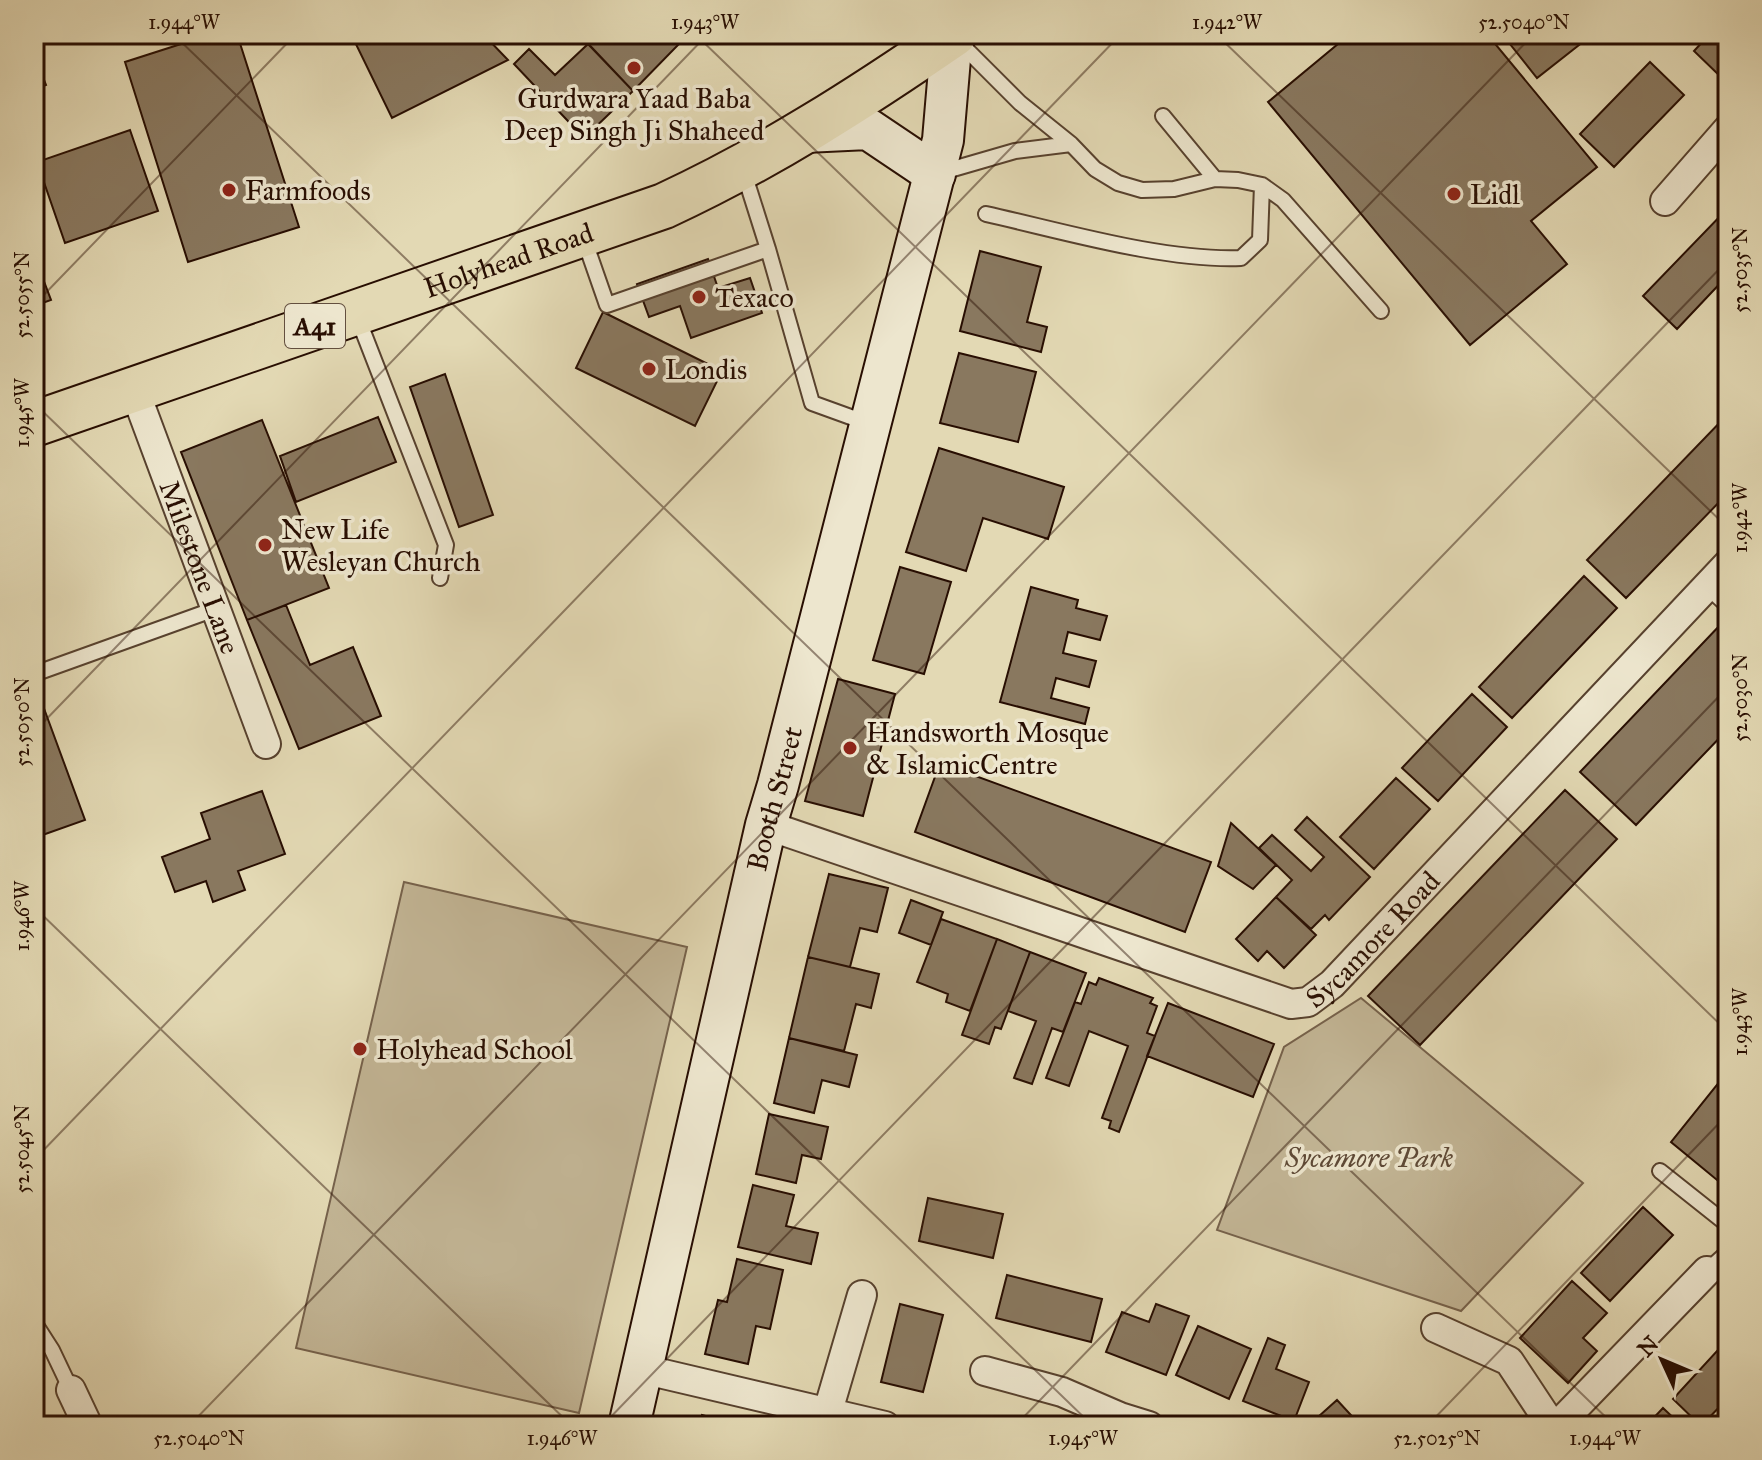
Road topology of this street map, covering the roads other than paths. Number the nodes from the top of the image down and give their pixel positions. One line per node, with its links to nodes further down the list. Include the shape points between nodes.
1 (952, 34): 4 (highway, Holyhead Road / A41); 5 (lane, via 1020,103); 7 (main road, Booth Street, via 946,122)
2 (1163, 116): 8 (lane)
3 (1728, 129): 10 (street)
4 (805, 132): 6 (highway, Holyhead Road / A41); 7 (main road, via 868,129)
5 (1071, 144): 7 (lane, via 1015,151); 8 (lane, via 1095,169 1142,190)
6 (743, 169): 12 (highway, Holyhead Road / A41, via 664,206); 13 (lane)
7 (935, 174): 18 (main road, Booth Street)
8 (1215, 179): 9 (lane)
9 (1262, 185): 11 (lane, via 1260,240 1241,258 1133,246); 14 (lane, via 1283,200)
10 (1665, 201)
11 (986, 214)
12 (582, 234): 13 (lane, via 607,305); 15 (highway, Holyhead Road / A41)
13 (768, 249): 18 (lane, via 812,403)
14 (1381, 311)
15 (355, 312): 16 (highway, Holyhead Road / A41); 20 (lane, via 446,545)
16 (134, 389): 17 (highway, Holyhead Road / A41); 23 (street, Milestone Lane)
17 (34, 424)
18 (870, 424): 26 (main road, Booth Street)
19 (1728, 564): 21 (street, Sycamore Road)
20 (440, 578)
21 (1703, 584): 22 (lane); 26 (street, Sycamore Road, via 1332,984 1308,1002 1291,1004)
22 (1728, 606)
23 (215, 609): 24 (lane); 25 (street, Milestone Lane)
24 (34, 674)
25 (266, 744)
26 (766, 825): 34 (main road, Booth Street)
27 (1660, 1171): 28 (lane)
28 (1728, 1225)
29 (1728, 1252): 30 (lane)
30 (1707, 1271): 42 (street)
31 (862, 1295): 37 (street)
32 (34, 1322): 36 (lane)
33 (1436, 1328): 42 (street, via 1509,1361)
34 (642, 1369): 37 (street); 39 (main road, Booth Street)
35 (985, 1371): 41 (street, via 1062,1392)
36 (71, 1390): 38 (street)
37 (828, 1411): 40 (street)
38 (88, 1426)
39 (629, 1426)
40 (885, 1426)
41 (1149, 1426)
42 (1554, 1426)

